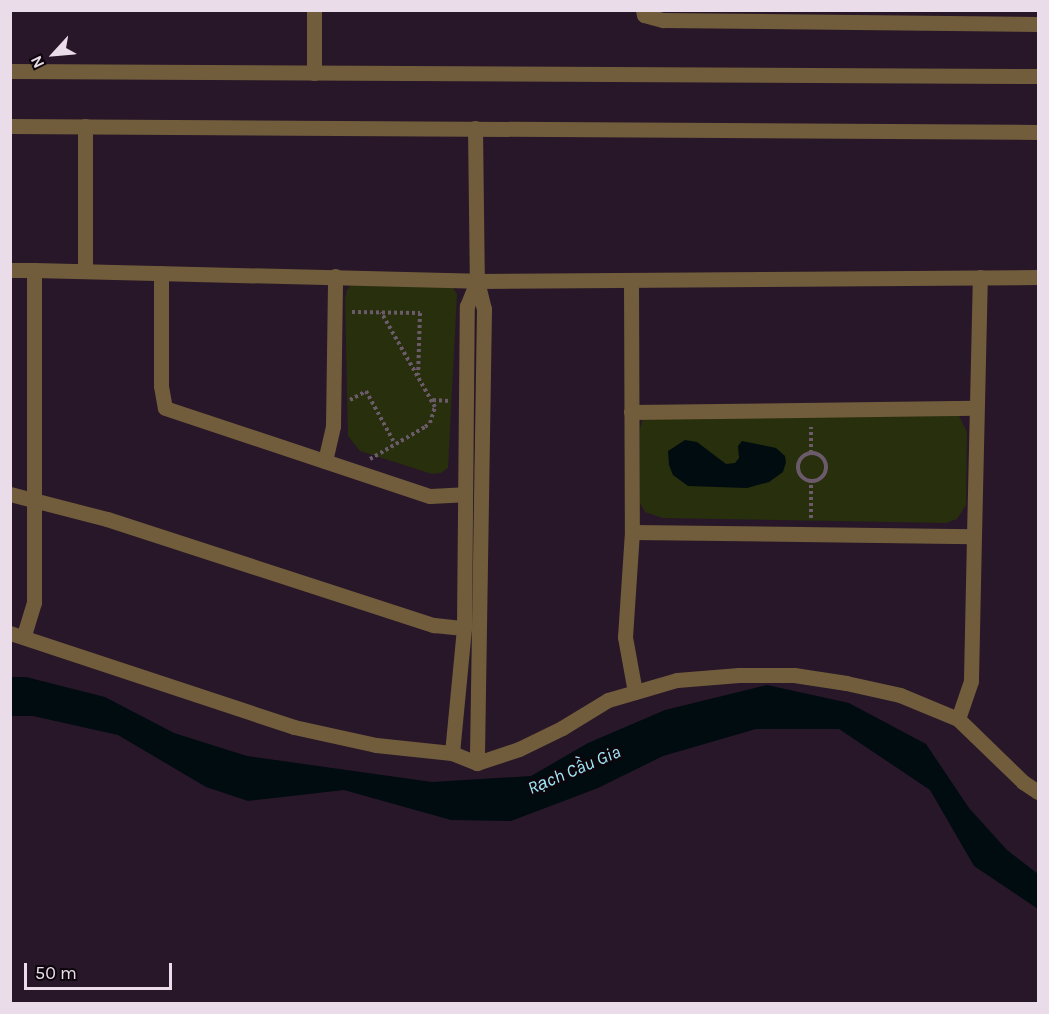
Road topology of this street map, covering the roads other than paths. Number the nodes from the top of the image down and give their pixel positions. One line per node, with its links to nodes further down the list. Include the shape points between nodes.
1 (314, 10): 5 (street)
2 (643, 10): 3 (street, via 644,15 663,20)
3 (1038, 24)
4 (10, 71): 5 (street)
5 (314, 73): 6 (street)
6 (1038, 76)
7 (10, 126): 8 (street)
8 (86, 126): 9 (street); 13 (street)
9 (475, 128): 10 (street); 19 (street)
10 (1038, 132)
11 (10, 270): 12 (street)
12 (34, 270): 13 (street); 25 (street)
13 (86, 270): 14 (street)
14 (160, 273): 15 (street); 22 (street, via 160,386 165,408)
15 (335, 276): 19 (street); 22 (street, via 334,410)
16 (980, 277): 17 (street); 18 (street); 20 (street)
17 (1038, 277)
18 (631, 280): 19 (street); 21 (street)
19 (477, 281): 24 (street, via 467,306); 33 (street, via 484,309)
20 (975, 408): 21 (street); 27 (street)
21 (631, 412): 26 (street)
22 (325, 461): 24 (street, via 430,496)
23 (10, 494): 25 (street)
24 (464, 494): 28 (street)
25 (35, 501): 28 (street, via 107,519 434,625); 29 (street, via 34,603)
26 (632, 532): 27 (street); 30 (street, via 625,637)
27 (974, 536): 31 (street, via 971,681)
28 (464, 628): 32 (street)
29 (17, 634): 32 (street, via 294,727 376,745)
30 (635, 692): 31 (street, via 677,680 794,675 900,695); 33 (street, via 608,700 562,728)
31 (958, 719): 34 (street)
32 (452, 753): 33 (street)
33 (477, 764)
34 (1038, 792)

